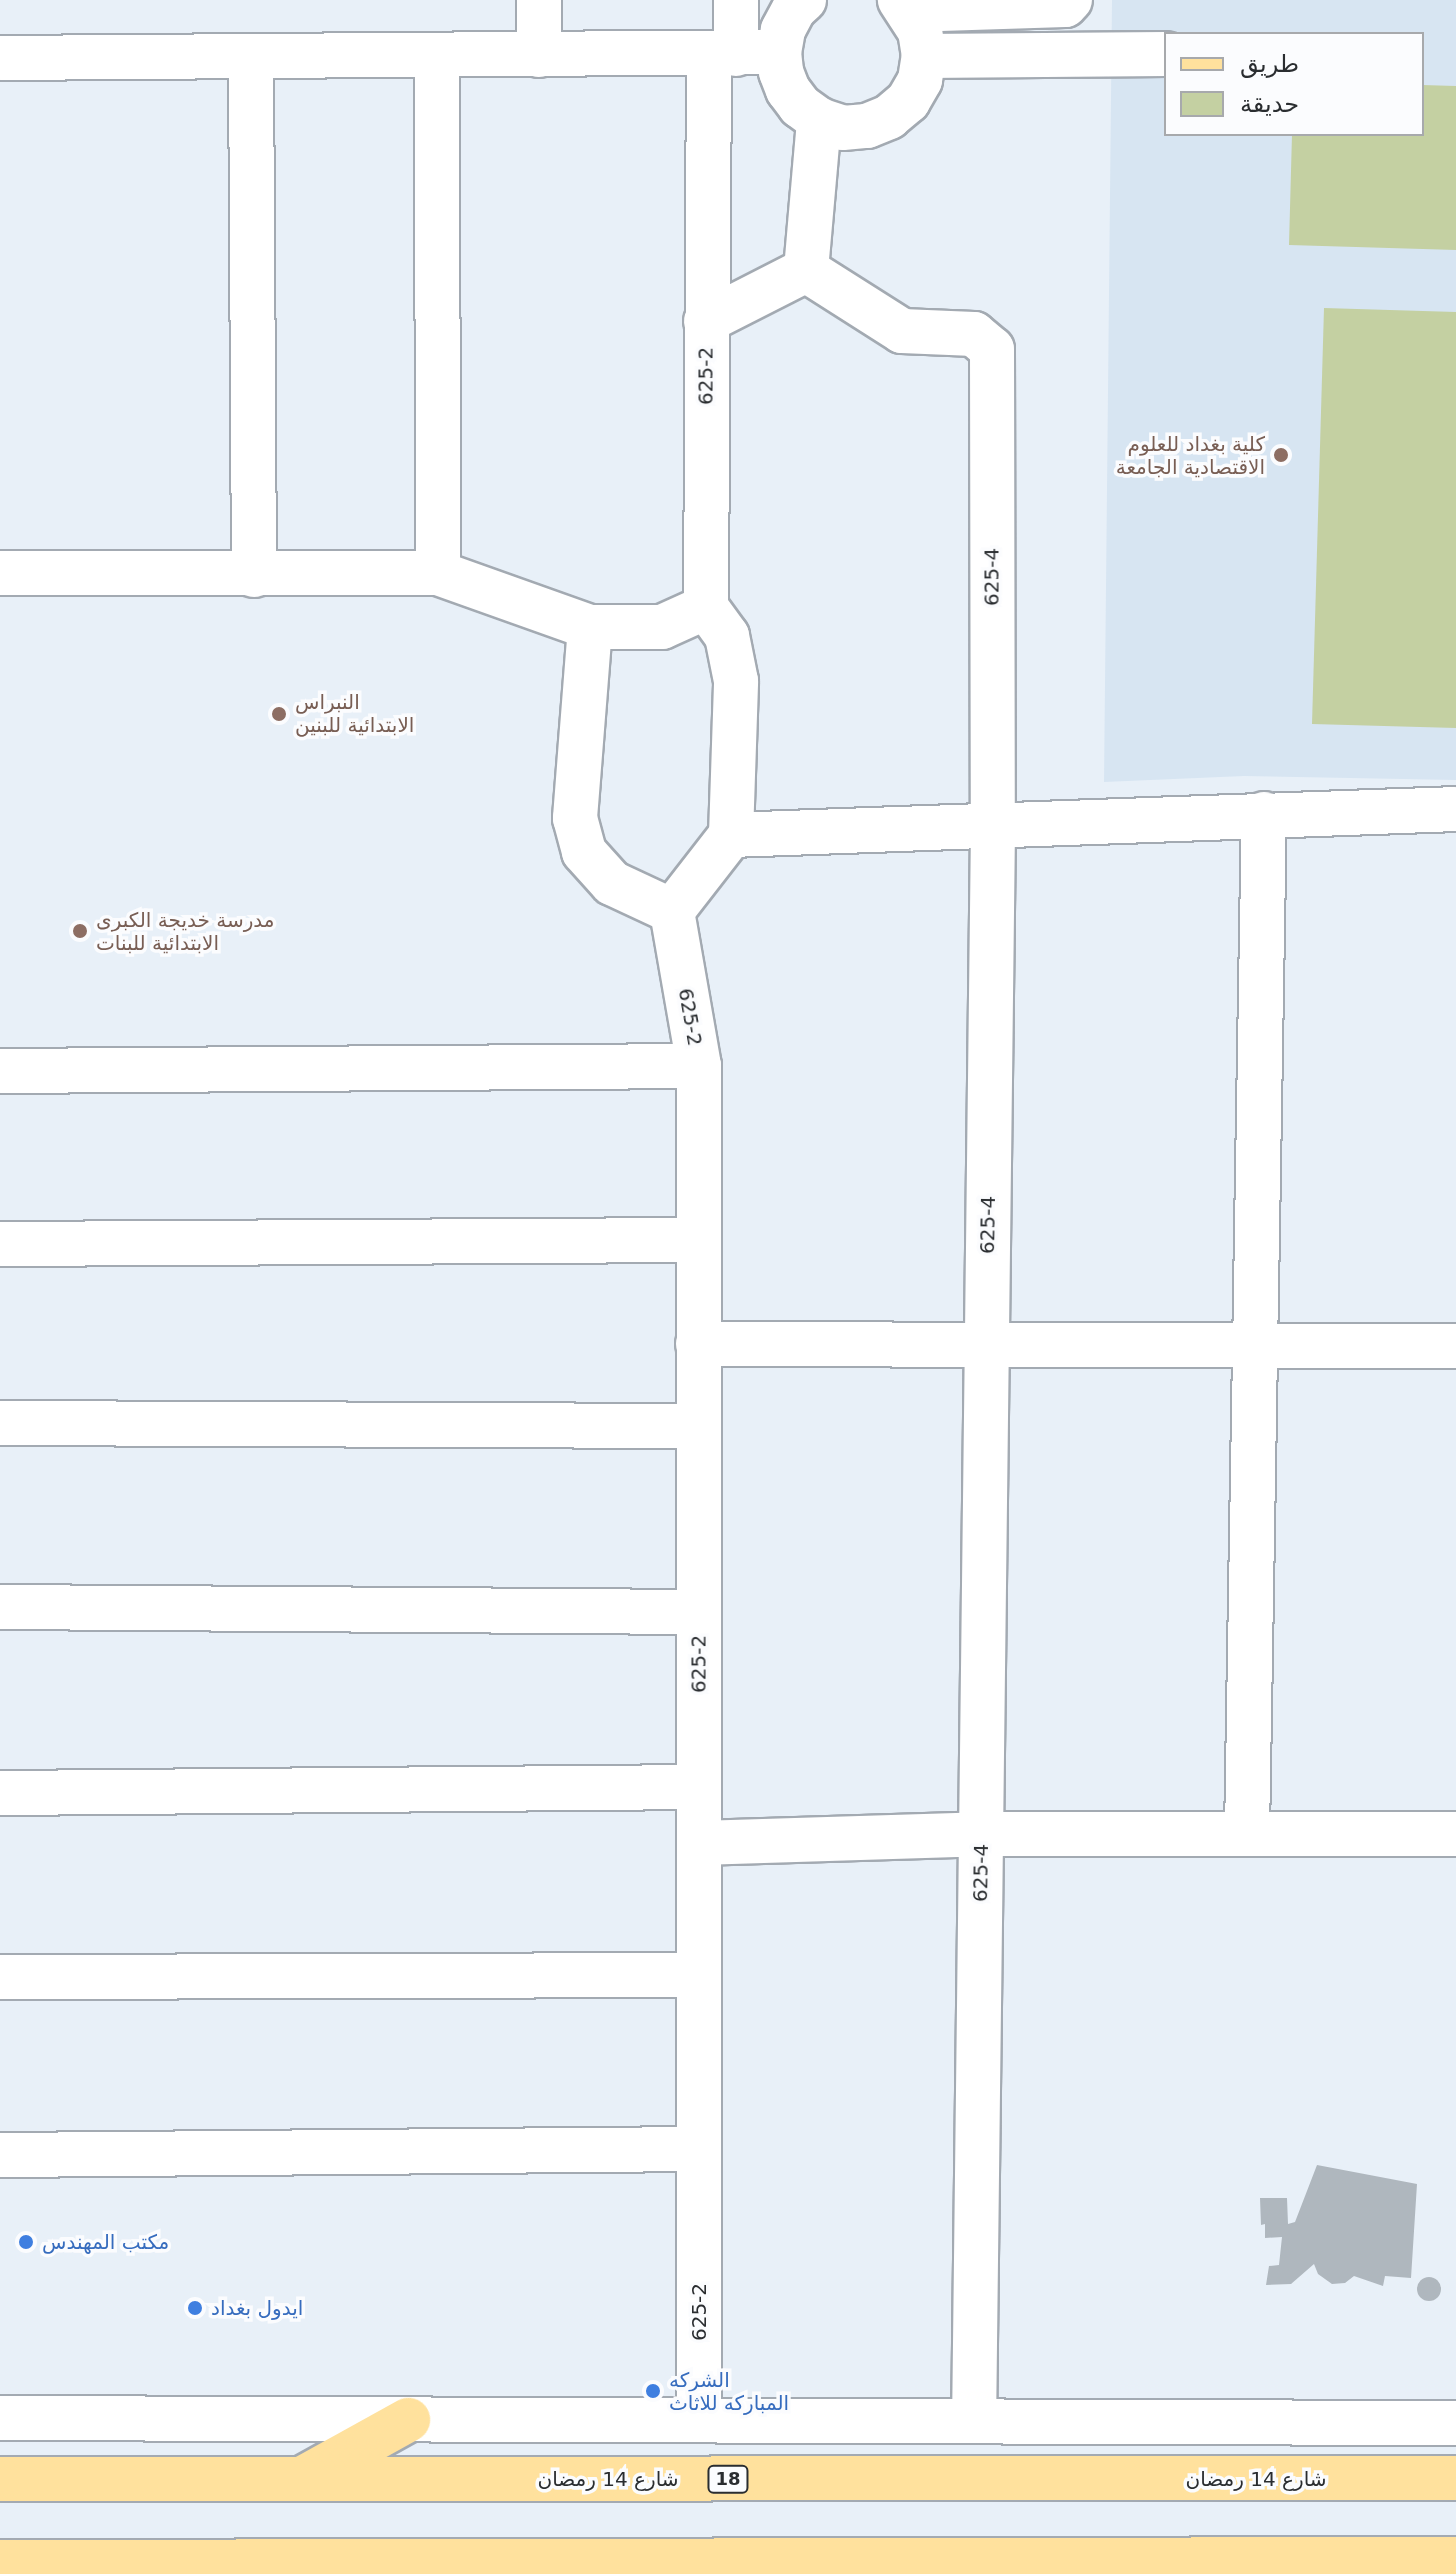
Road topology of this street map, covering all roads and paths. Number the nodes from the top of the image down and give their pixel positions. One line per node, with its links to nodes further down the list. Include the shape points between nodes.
1 (539, 0): 9 (street)
2 (736, 0): 7 (street, 625-2)
3 (804, 0): 6 (street, via 783,30)
4 (1070, 0): 5 (street, via 1065,5)
5 (904, 5): 11 (street, via 920,31)
6 (779, 52): 7 (street); 14 (street, via 788,90)
7 (722, 54): 9 (street); 16 (street, 625-2)
8 (1164, 54): 11 (street)
9 (539, 55): 10 (street)
10 (437, 56): 12 (street); 18 (street)
11 (924, 56): 14 (street, via 920,80 908,101 889,117 843,128)
12 (251, 57): 13 (street); 19 (street)
13 (0, 58)
14 (819, 120): 15 (street)
15 (806, 270): 16 (street); 24 (street, 625-4, via 902,331 974,334 992,349)
16 (706, 321): 20 (street, 625-2)
17 (0, 573): 19 (street)
18 (438, 573): 19 (street); 21 (street)
19 (254, 575)
20 (706, 607): 21 (street, via 662,627); 25 (street, via 727,636 736,681)
21 (590, 627): 26 (street, via 575,818 584,852 612,883)
22 (1456, 809): 23 (street)
23 (1264, 814): 24 (street); 33 (street)
24 (993, 827): 25 (street); 32 (street, 625-4)
25 (731, 835): 26 (street)
26 (672, 911): 27 (street, 625-2)
27 (699, 1066): 28 (street); 29 (street, 625-2)
28 (0, 1071)
29 (699, 1240): 30 (street); 31 (street, 625-2)
30 (0, 1244)
31 (698, 1344): 32 (street); 36 (street, 625-2)
32 (987, 1345): 33 (street); 41 (street, 625-4)
33 (1255, 1345): 34 (street); 42 (street)
34 (1456, 1346)
35 (0, 1423): 36 (street)
36 (698, 1426): 38 (street, 625-2)
37 (0, 1607): 38 (street)
38 (699, 1612): 39 (street, 625-2)
39 (699, 1787): 40 (street); 44 (street, 625-2)
40 (0, 1793)
41 (981, 1834): 42 (street); 44 (street); 52 (street, 625-4)
42 (1247, 1834): 43 (street)
43 (1456, 1834)
44 (699, 1843): 45 (street, 625-2)
45 (699, 1975): 46 (street); 47 (street, 625-2)
46 (0, 1977)
47 (699, 2149): 48 (street); 51 (street, 625-2)
48 (0, 2155)
49 (0, 2418): 50 (street)
50 (408, 2420): 51 (street); 56 (main road)
51 (699, 2420): 52 (street)
52 (974, 2421): 53 (street)
53 (1456, 2423)
54 (1456, 2478): 56 (main road, شارع 14 رمضان / 18)
55 (0, 2479): 56 (main road, شارع 14 رمضان / 18)
56 (302, 2479)
57 (1456, 2559): 59 (main road)
58 (0, 2562): 59 (main road)
59 (1333, 2566)

